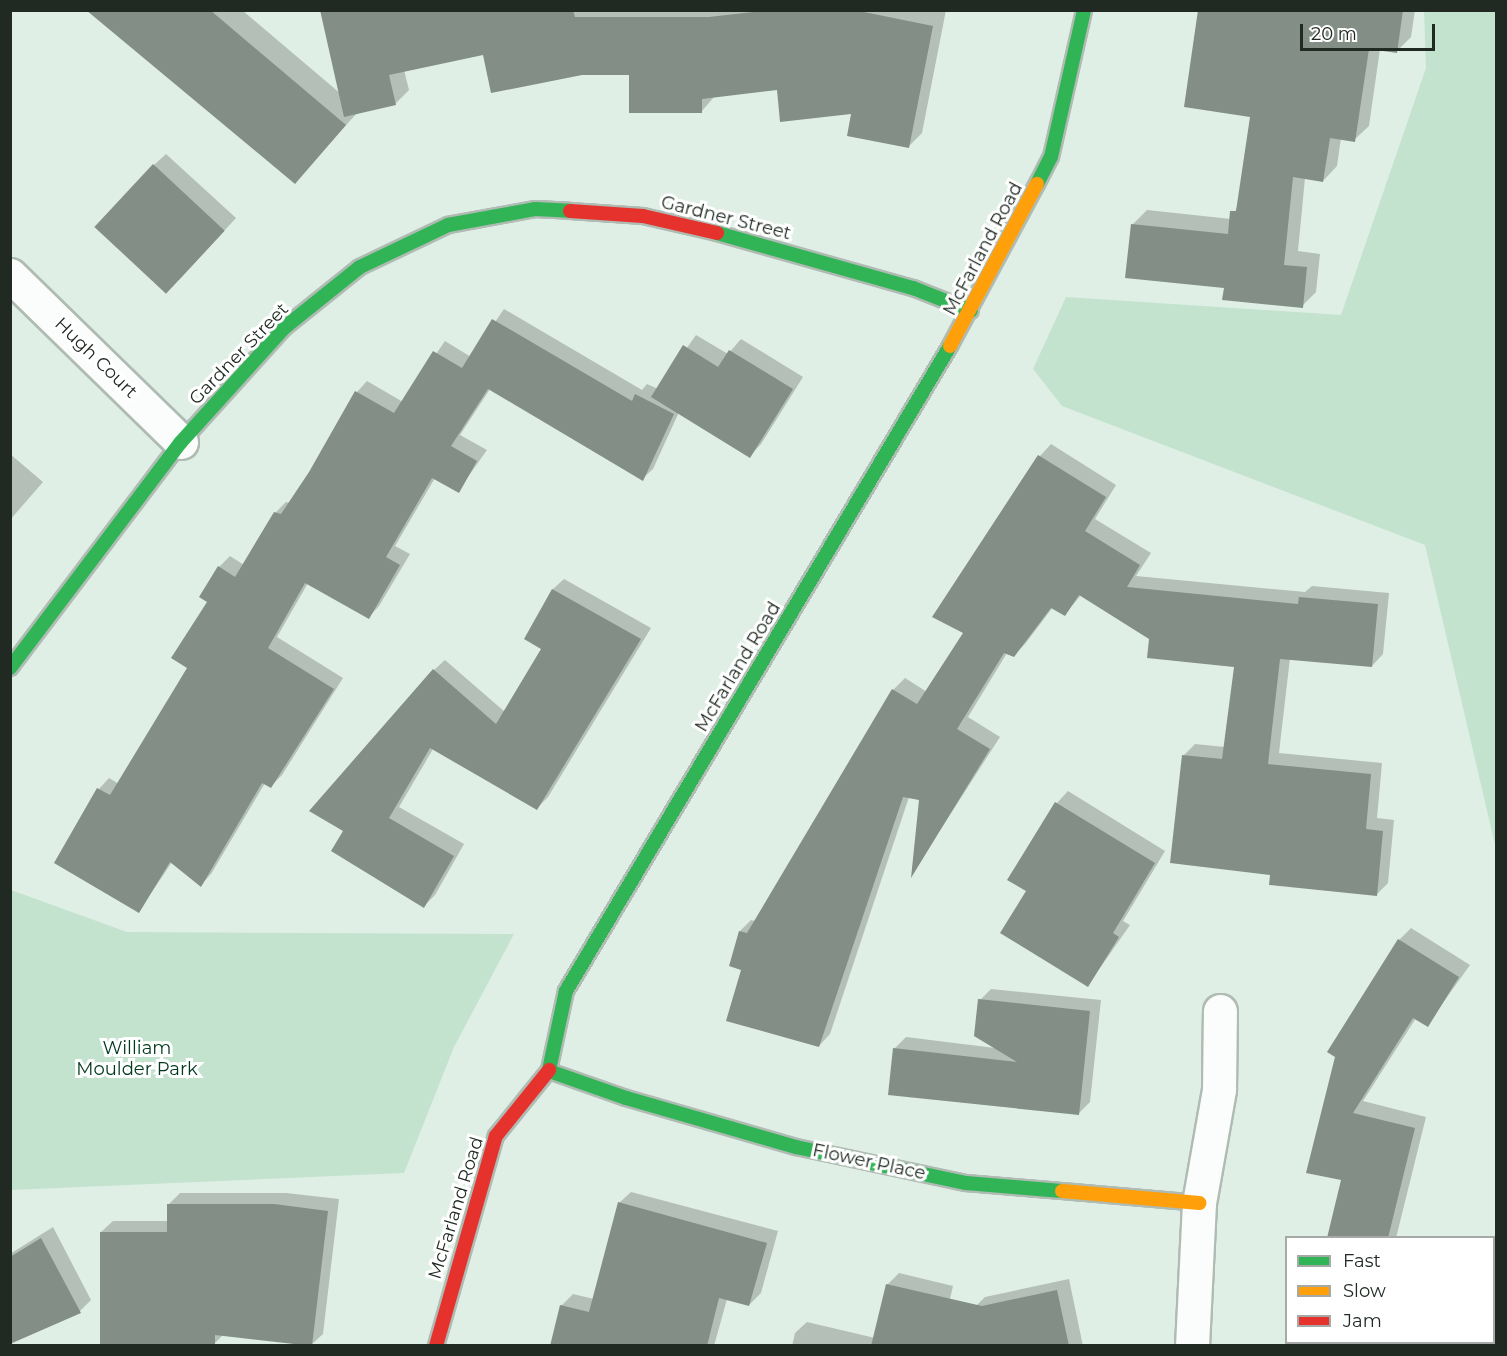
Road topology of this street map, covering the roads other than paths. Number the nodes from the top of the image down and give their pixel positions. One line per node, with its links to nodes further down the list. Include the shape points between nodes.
1 (1084, 10): 3 (street, McFarland Road, via 1051,158)
2 (10, 275): 4 (street, Hugh Court)
3 (971, 311): 4 (street, Gardner Street, via 913,288 764,244 643,216 535,209 490,216 448,225 360,267 284,328); 7 (street, McFarland Road, via 566,991)
4 (181, 442): 5 (street, Gardner Street)
5 (10, 668)
6 (1220, 1011): 8 (street, via 1219,1089)
7 (549, 1071): 8 (street, Flower Place, via 626,1098 796,1147 966,1183); 9 (street, McFarland Road, via 496,1136)
8 (1199, 1203): 10 (street)
9 (436, 1346)
10 (1192, 1346)

